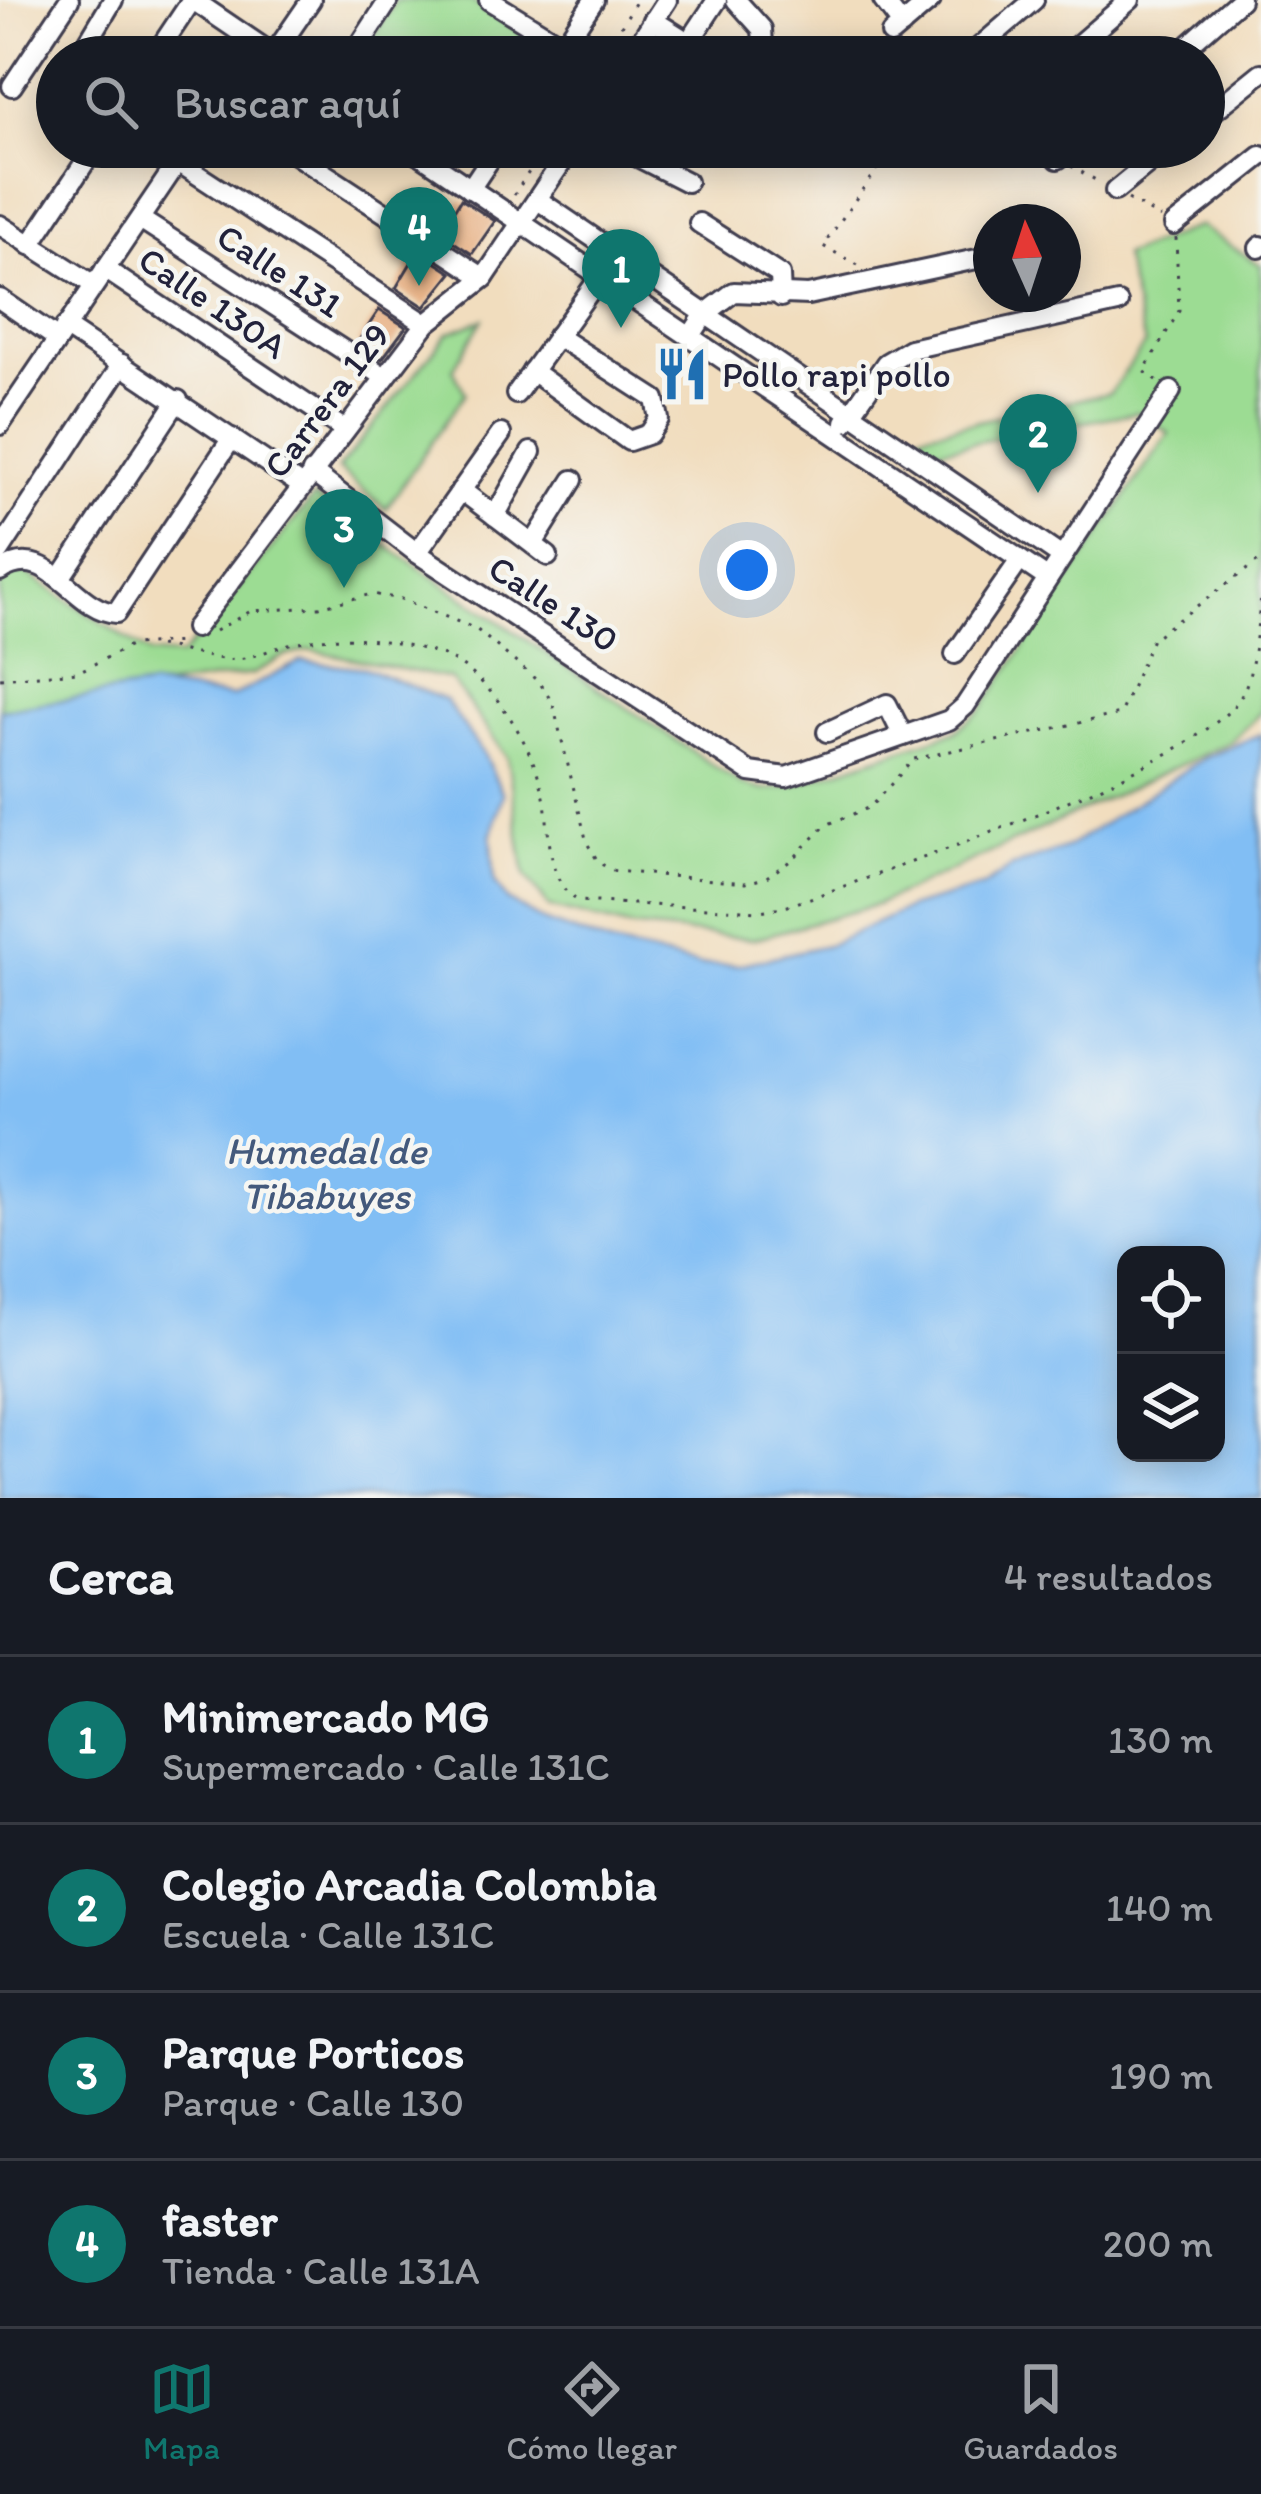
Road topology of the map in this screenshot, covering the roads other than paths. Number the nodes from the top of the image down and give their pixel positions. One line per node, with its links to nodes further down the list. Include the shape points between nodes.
1 (69, 0): 18 (street)
2 (113, 0): 19 (street)
3 (193, 0): 16 (street); 20 (street)
4 (311, 0): 22 (street)
5 (389, 0): 23 (street)
6 (594, 0): 25 (street)
7 (667, 0): 17 (street)
8 (717, 0): 28 (street)
9 (736, 0): 29 (street)
10 (883, 0): 11 (street, via 897,29)
11 (932, 0)
12 (1034, 0): 30 (street)
13 (1130, 0): 31 (street)
14 (1240, 0): 32 (street)
15 (498, 2): 24 (street)
16 (218, 7): 21 (street)
17 (653, 20): 26 (street); 27 (street)
18 (45, 36)
19 (92, 36)
20 (168, 36)
21 (241, 36)
22 (288, 36)
23 (366, 36)
24 (541, 36)
25 (570, 36)
26 (643, 36)
27 (676, 36)
28 (693, 36)
29 (762, 36)
30 (992, 36)
31 (1088, 36)
32 (1199, 36)
33 (36, 50): 35 (street)
34 (1261, 73): 36 (street)
35 (12, 86)
36 (1225, 102)
37 (1261, 156): 55 (street)
38 (81, 168): 56 (street)
39 (174, 168): 51 (street)
40 (203, 168): 65 (street)
41 (316, 168): 60 (street)
42 (440, 168): 48 (street)
43 (484, 168): 48 (street)
44 (559, 168): 50 (street, Carrera 129)
45 (659, 168): 47 (street)
46 (1143, 168): 49 (street)
47 (687, 182)
48 (470, 189): 53 (street)
49 (1114, 191)
50 (538, 200): 53 (street, Carrera 129); 64 (street)
51 (140, 219): 58 (street); 71 (street, Calle 131)
52 (699, 223): 61 (street, via 780,275)
53 (522, 224): 59 (street); 60 (street, Carrera 129)
54 (0, 225): 56 (street, Calle 130A)
55 (1174, 225)
56 (30, 245): 58 (street, Calle 130A)
57 (973, 260): 61 (street)
58 (99, 277): 66 (street); 79 (street, Calle 130A)
59 (600, 277): 67 (street); 68 (street)
60 (484, 278): 65 (street, Carrera 129)
61 (781, 297): 64 (street, via 734,292)
62 (0, 299): 66 (street, Calle 130)
63 (1118, 304): 77 (street, via 910,350 886,363)
64 (705, 314): 68 (street); 77 (street)
65 (426, 323): 71 (street, Carrera 129)
66 (62, 333): 69 (street, Calle 130); 75 (street)
67 (557, 337): 70 (street); 70 (street, via 655,399 659,419 649,434 629,441)
68 (690, 337): 81 (street, via 717,366)
69 (122, 364): 76 (street, Calle 130); 88 (street)
70 (532, 371): 74 (street)
71 (385, 377): 79 (street, Carrera 129)
72 (0, 382): 75 (street)
73 (1171, 391): 90 (street)
74 (516, 394)
75 (20, 396): 78 (street)
76 (178, 400): 82 (street, Calle 130); 93 (street)
77 (851, 413): 81 (street); 90 (street)
78 (0, 425)
79 (345, 430): 84 (street, Carrera 129)
80 (501, 434): 86 (street)
81 (836, 436): 91 (street)
82 (232, 438): 84 (street, Calle 130); 93 (street, via 116,613 91,604)
83 (531, 452): 87 (street)
84 (307, 479): 89 (street, Calle 130); 95 (street, Carrera 129)
85 (573, 480): 87 (street, via 541,550)
86 (461, 490): 87 (street); 89 (street)
87 (495, 516)
88 (0, 550)
89 (417, 553): 98 (street, Calle 130, via 750,772 786,777)
90 (1062, 557): 94 (street)
91 (1020, 560): 94 (street); 96 (street)
92 (0, 571): 93 (street, via 21,561)
93 (61, 577)
94 (1047, 578): 98 (street, via 965,706)
95 (195, 628)
96 (955, 653)
97 (827, 732): 98 (street, via 887,704)
98 (902, 736)

